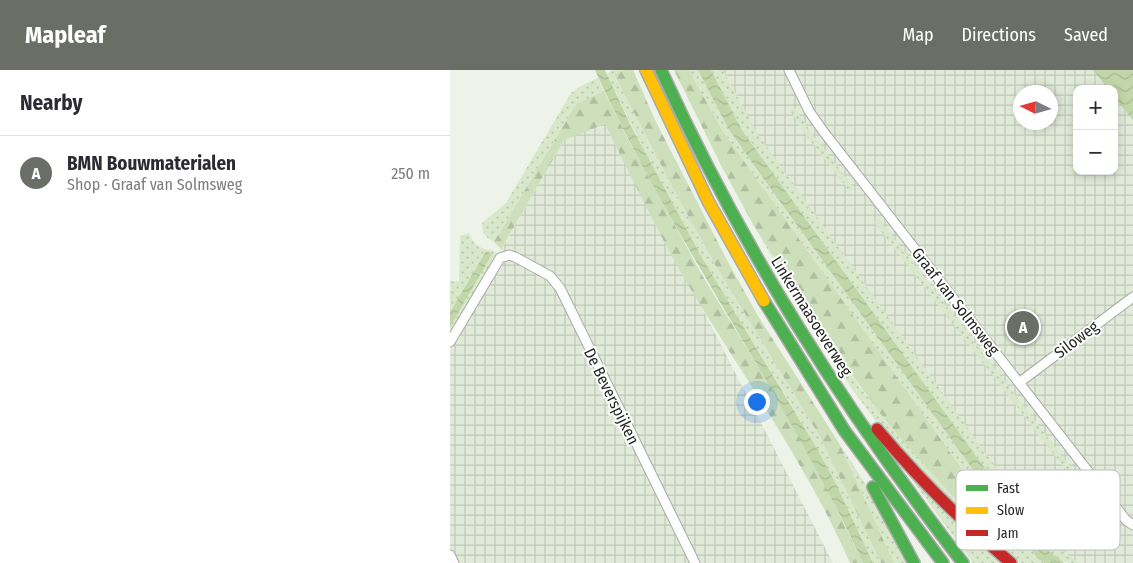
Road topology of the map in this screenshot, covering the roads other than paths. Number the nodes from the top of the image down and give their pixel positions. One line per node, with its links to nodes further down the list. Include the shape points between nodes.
1 (646, 70): 8 (highway, Linkermaasoeverweg, via 689,163 756,290)
2 (662, 70): 6 (highway, Linkermaasoeverweg, via 733,216)
3 (789, 70): 7 (street, Graaf van Solmsweg, via 823,130)
4 (1133, 297): 7 (street, Siloweg)
5 (450, 342): 16 (street, De Beverspijken, via 496,263 504,256 515,257 550,276 560,288)
6 (816, 356): 11 (highway, via 836,375 905,464); 19 (highway, Linkermaasoeverweg, via 903,485)
7 (1020, 382): 9 (street, Graaf van Solmsweg)
8 (831, 411): 17 (highway, via 843,439 890,515); 18 (highway, Linkermaasoeverweg)
9 (1088, 470)
10 (1120, 512): 12 (street, Graaf van Solmsweg)
11 (956, 516)
12 (1133, 525)
13 (995, 550): 20 (highway)
14 (450, 555): 15 (street)
15 (454, 563)
16 (695, 563)
17 (914, 563)
18 (943, 563)
19 (963, 563)
20 (1011, 563)

